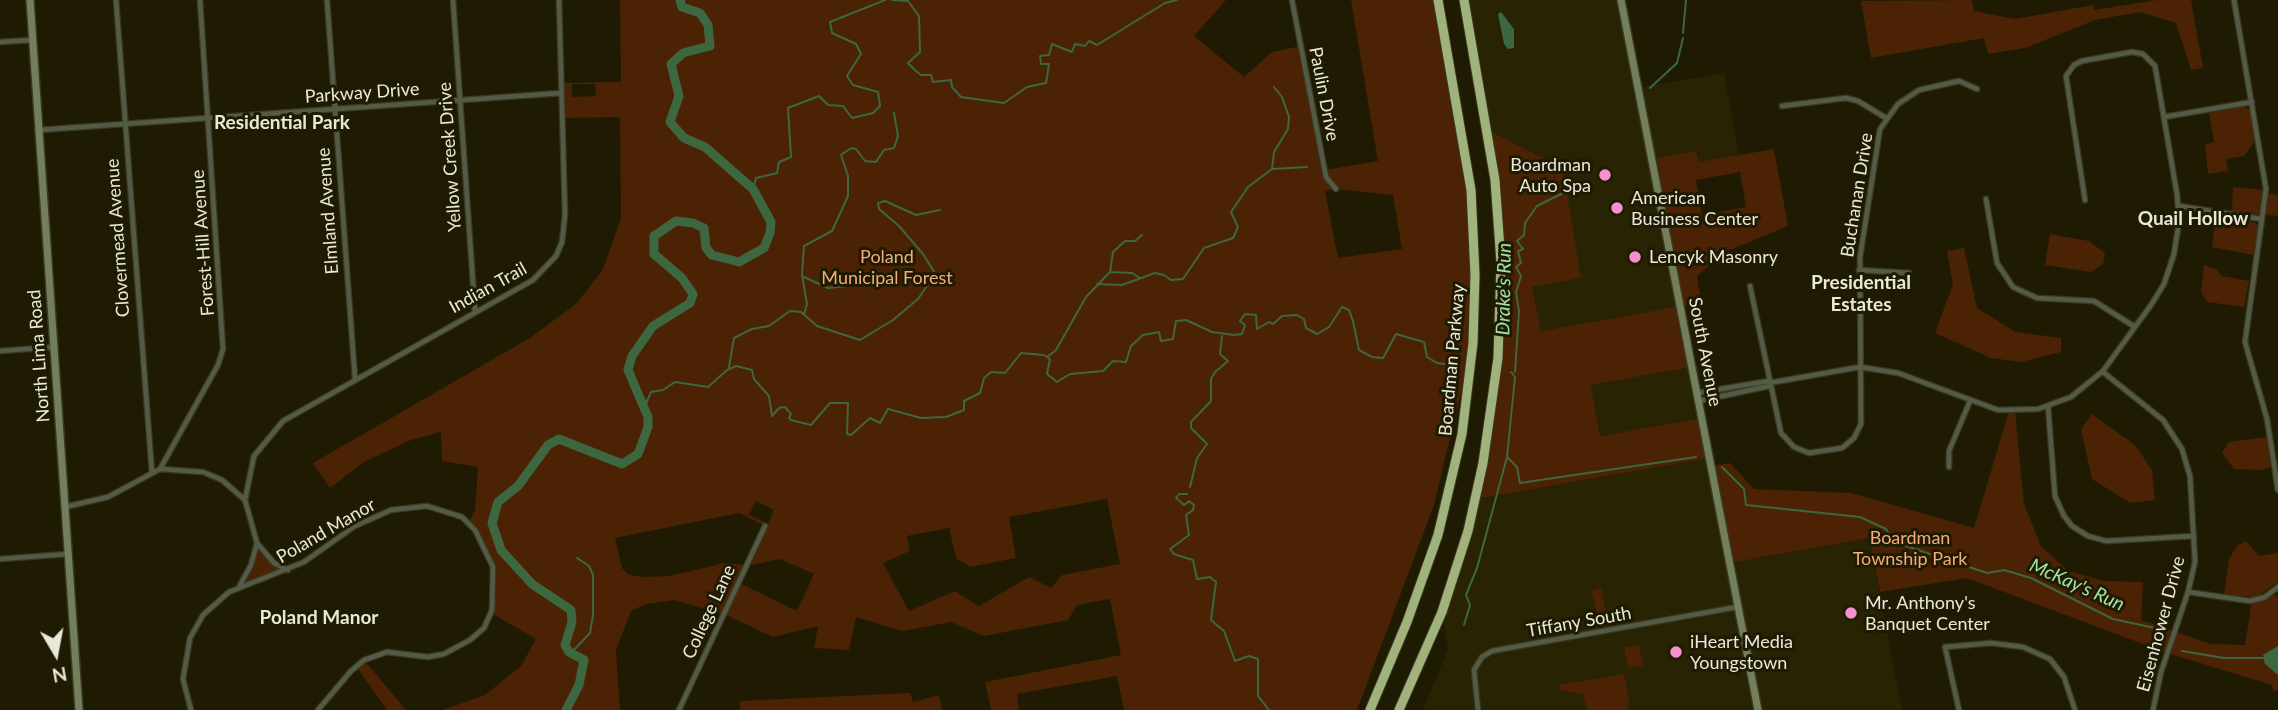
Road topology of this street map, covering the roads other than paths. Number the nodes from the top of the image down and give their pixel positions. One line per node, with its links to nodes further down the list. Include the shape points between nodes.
1 (30, 0): 12 (main road, North Lima Road)
2 (116, 0): 23 (street, Clovermead Avenue)
3 (200, 0): 21 (street, Forest-Hill Avenue)
4 (327, 0): 19 (street, Elmland Avenue)
5 (453, 0): 16 (street, Yellow Creek Drive)
6 (559, 0): 15 (street, Indian Trail)
7 (1292, 0): 25 (street, Paulin Drive, via 1326,177)
8 (1438, 0): 65 (highway, Boardman Parkway, via 1471,190 1473,343 1462,434 1438,536)
9 (1464, 0): 60 (highway, via 1495,180 1500,341 1476,499)
10 (1621, 0): 41 (main road, South Avenue)
11 (2234, 0): 17 (street)
12 (33, 40): 13 (street); 24 (main road, North Lima Road)
13 (0, 42)
14 (1977, 89): 22 (street, Buchanan Drive, via 1959,81 1925,88 1903,100)
15 (561, 93): 16 (street, Parkway Drive); 33 (street, Indian Trail, via 565,215 560,248 539,276)
16 (460, 100): 19 (street, Parkway Drive); 33 (street, Yellow Creek Drive)
17 (2252, 102): 20 (street); 29 (street, via 2266,180)
18 (1783, 106): 22 (street, via 1846,98)
19 (334, 110): 21 (street, Parkway Drive); 39 (street, Elmland Avenue)
20 (2164, 117): 27 (street, via 2155,66 2143,54 2082,61 2069,69 2065,86); 28 (street)
21 (208, 118): 23 (street, Parkway Drive); 45 (street, Forest-Hill Avenue, via 223,349)
22 (1886, 118): 30 (street, Buchanan Drive, via 1875,145)
23 (125, 124): 24 (street, Parkway Drive); 46 (street, Clovermead Avenue)
24 (39, 130): 35 (main road, North Lima Road)
25 (1336, 189)
26 (1986, 198): 34 (street, via 1997,263 2013,287 2037,298 2094,301)
27 (2085, 200)
28 (2179, 206): 29 (street); 34 (street, via 2178,238 2169,270)
29 (2262, 219): 47 (street, via 2245,342 2265,410)
30 (1859, 270): 31 (street); 37 (street, Buchanan Drive)
31 (1909, 273)
32 (1750, 286): 40 (street, Buchanan Drive)
33 (475, 311): 39 (street, Indian Trail)
34 (2135, 327): 38 (street)
35 (54, 347): 36 (street); 49 (main road, North Lima Road)
36 (0, 351)
37 (1860, 368): 40 (street); 40 (street, Buchanan Drive, via 1859,431 1848,445 1829,452 1801,451 1784,438); 42 (street, via 1898,373)
38 (2103, 371): 43 (street, via 2078,392); 51 (street, Eisenhower Drive, via 2156,413 2178,441 2190,475)
39 (355, 379): 48 (street, Indian Trail, via 293,413 274,429 252,463)
40 (1769, 383): 41 (street)
41 (1698, 397): 59 (main road, South Avenue)
42 (1970, 401): 43 (street, via 2009,411); 44 (street, via 1949,451)
43 (2048, 406): 51 (street, via 2055,496 2072,526 2106,541)
44 (1949, 467)
45 (160, 469): 46 (street); 48 (street, via 214,475)
46 (152, 473): 49 (street, via 108,497)
47 (2278, 490)
48 (245, 500): 52 (street)
49 (65, 508): 53 (main road, North Lima Road)
50 (765, 526): 64 (street, College Lane)
51 (2194, 536): 58 (street, Eisenhower Drive)
52 (257, 543): 55 (street, via 274,563); 56 (street)
53 (68, 554): 54 (street); 61 (main road, North Lima Road)
54 (0, 559)
55 (288, 570): 56 (street, Poland Manor); 63 (street, Poland Manor, via 362,523 391,510 418,505 448,511 469,523 493,567 491,613 476,636 438,656 374,655 351,671)
56 (239, 586): 62 (street, Poland Manor, via 213,605 190,638 183,679)
57 (2278, 587): 58 (street, via 2250,601)
58 (2188, 592): 72 (street, Eisenhower Drive)
59 (1738, 607): 68 (street, Tiffany South, via 1492,652 1482,657 1474,670); 69 (main road, South Avenue)
60 (1432, 637): 66 (highway); 67 (highway)
61 (79, 710)
62 (191, 710)
63 (318, 710)
64 (679, 710)
65 (1370, 710)
66 (1399, 710)
67 (1407, 710)
68 (1478, 710)
69 (1758, 710)
70 (1959, 710): 71 (street, via 1945,647 1991,643 2023,647 2050,659 2064,677)
71 (2076, 710)
72 (2153, 710)

